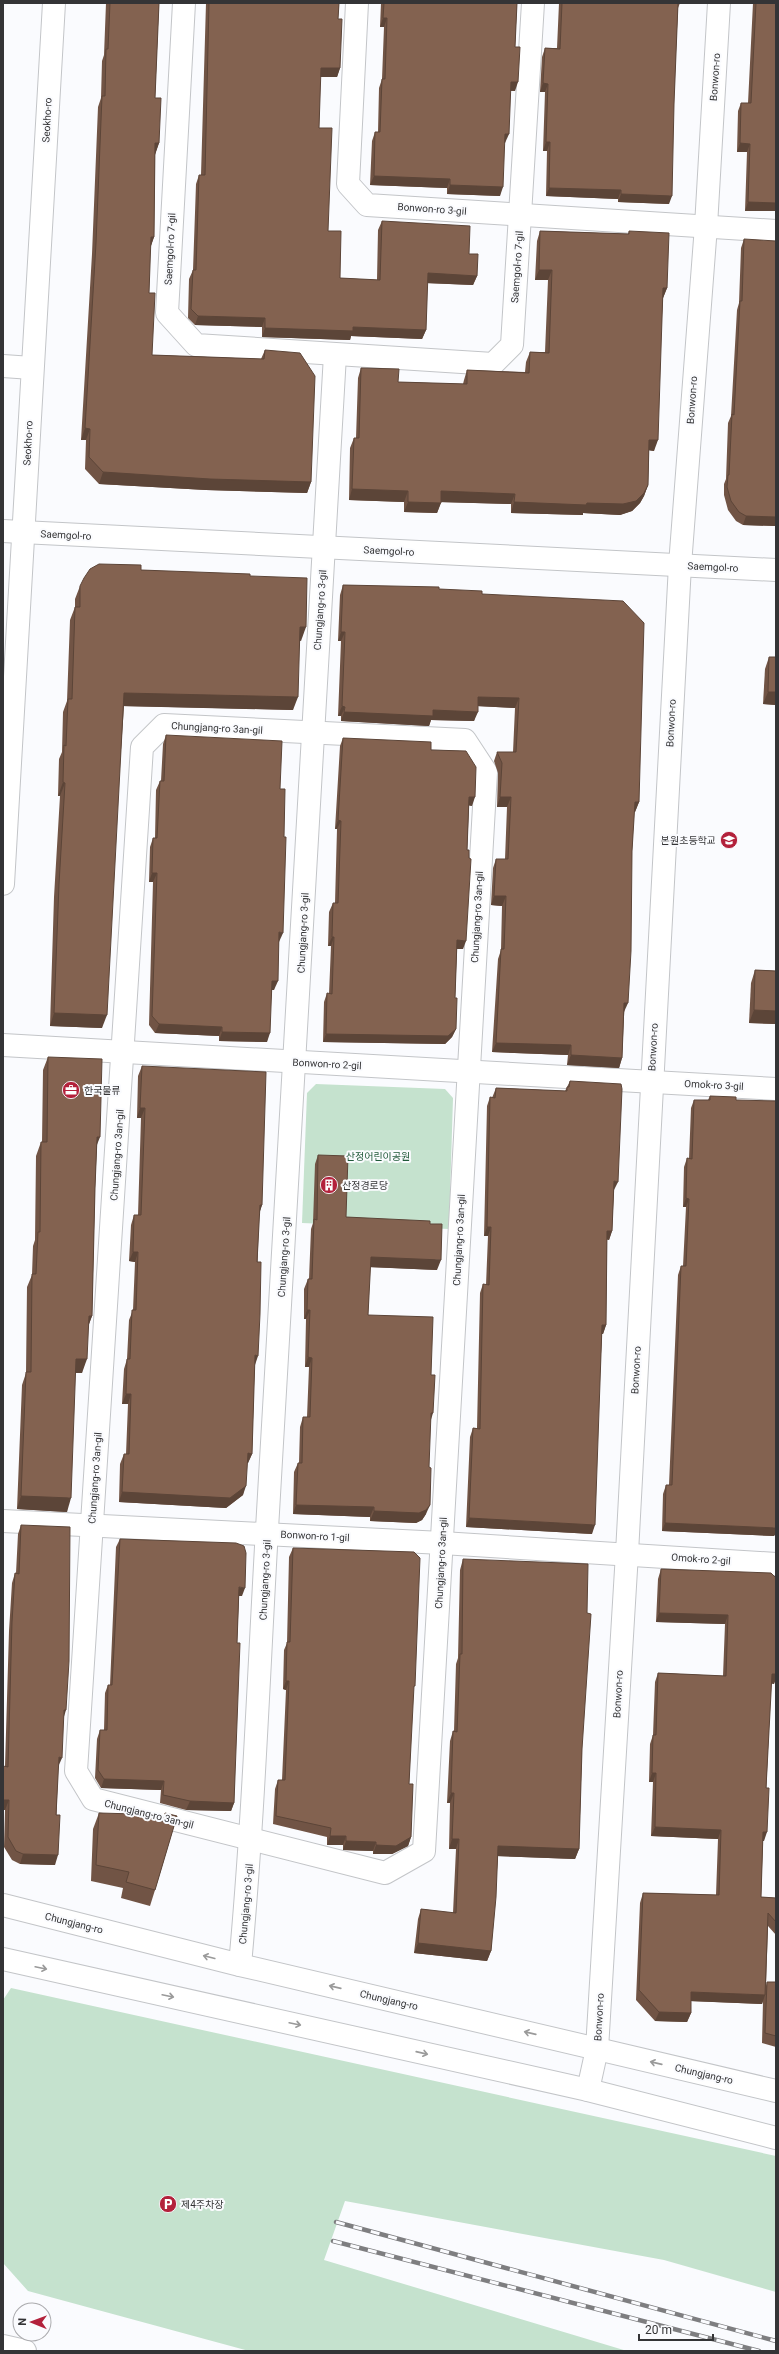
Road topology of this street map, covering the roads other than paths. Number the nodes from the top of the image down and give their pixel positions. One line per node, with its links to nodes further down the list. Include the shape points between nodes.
1 (54, 3): 11 (street, Seokho-ro)
2 (184, 3): 9 (street, Saemgol-ro 7-gil, via 167,313 196,345)
3 (357, 3): 6 (street, Bonwon-ro 3-gil, via 348,184 367,205)
4 (533, 3): 6 (street, Saemgol-ro 7-gil)
5 (719, 3): 7 (street, Bonwon-ro)
6 (520, 215): 7 (street, Bonwon-ro 3-gil); 9 (street, Saemgol-ro 7-gil, via 512,346 493,364)
7 (706, 226): 8 (street, Bonwon-ro 3-gil); 14 (street, Bonwon-ro)
8 (776, 230)
9 (335, 356): 13 (street)
10 (3, 366): 11 (street)
11 (32, 368): 12 (street, Seokho-ro)
12 (13, 532): 13 (street, Saemgol-ro); 16 (street, Seokho-ro)
13 (324, 548): 14 (street, Saemgol-ro); 17 (street, Chungjang-ro 3-gil)
14 (680, 564): 15 (street, Saemgol-ro); 23 (street, Bonwon-ro)
15 (776, 570)
16 (9, 685): 18 (street, Seokho-ro)
17 (312, 732): 20 (street, Chungjang-ro 3an-gil, via 164,725 142,747); 21 (street, Chungjang-ro 3-gil); 22 (street, Chungjang-ro 3an-gil, via 466,740 486,772)
18 (3, 884)
19 (3, 1045): 20 (street, Bonwon-ro 2-gil)
20 (123, 1053): 21 (street, Bonwon-ro 2-gil); 26 (street, Chungjang-ro 3an-gil)
21 (296, 1062): 22 (street, Bonwon-ro 2-gil); 27 (street, Chungjang-ro 3-gil)
22 (468, 1071): 23 (street, Bonwon-ro 2-gil); 28 (street, Chungjang-ro 3an-gil)
23 (651, 1082): 24 (street, Omok-ro 3-gil); 29 (street, Bonwon-ro)
24 (776, 1089)
25 (3, 1521): 26 (street, Bonwon-ro 1-gil)
26 (92, 1526): 27 (street, Bonwon-ro 1-gil); 31 (street, Chungjang-ro 3an-gil, via 76,1771 93,1799)
27 (267, 1534): 28 (street, Bonwon-ro 1-gil); 31 (street, Chungjang-ro 3-gil)
28 (442, 1543): 29 (street, Bonwon-ro 1-gil); 31 (street, Chungjang-ro 3an-gil, via 424,1851 385,1872)
29 (627, 1553): 30 (street, Omok-ro 2-gil); 35 (street, Bonwon-ro)
30 (776, 1564)
31 (251, 1840): 34 (street, Chungjang-ro 3-gil)
32 (3, 1905): 34 (street, Chungjang-ro, one-way to 32)
33 (3, 1959): 36 (street, one-way to 36)
34 (240, 1965): 35 (street, Chungjang-ro, one-way to 34)
35 (597, 2049): 36 (street, Bonwon-ro); 37 (street, Chungjang-ro, one-way to 35)
36 (588, 2090): 38 (street)
37 (776, 2091)
38 (776, 2138)
39 (3, 2346): 40 (street)
40 (25, 2351)

